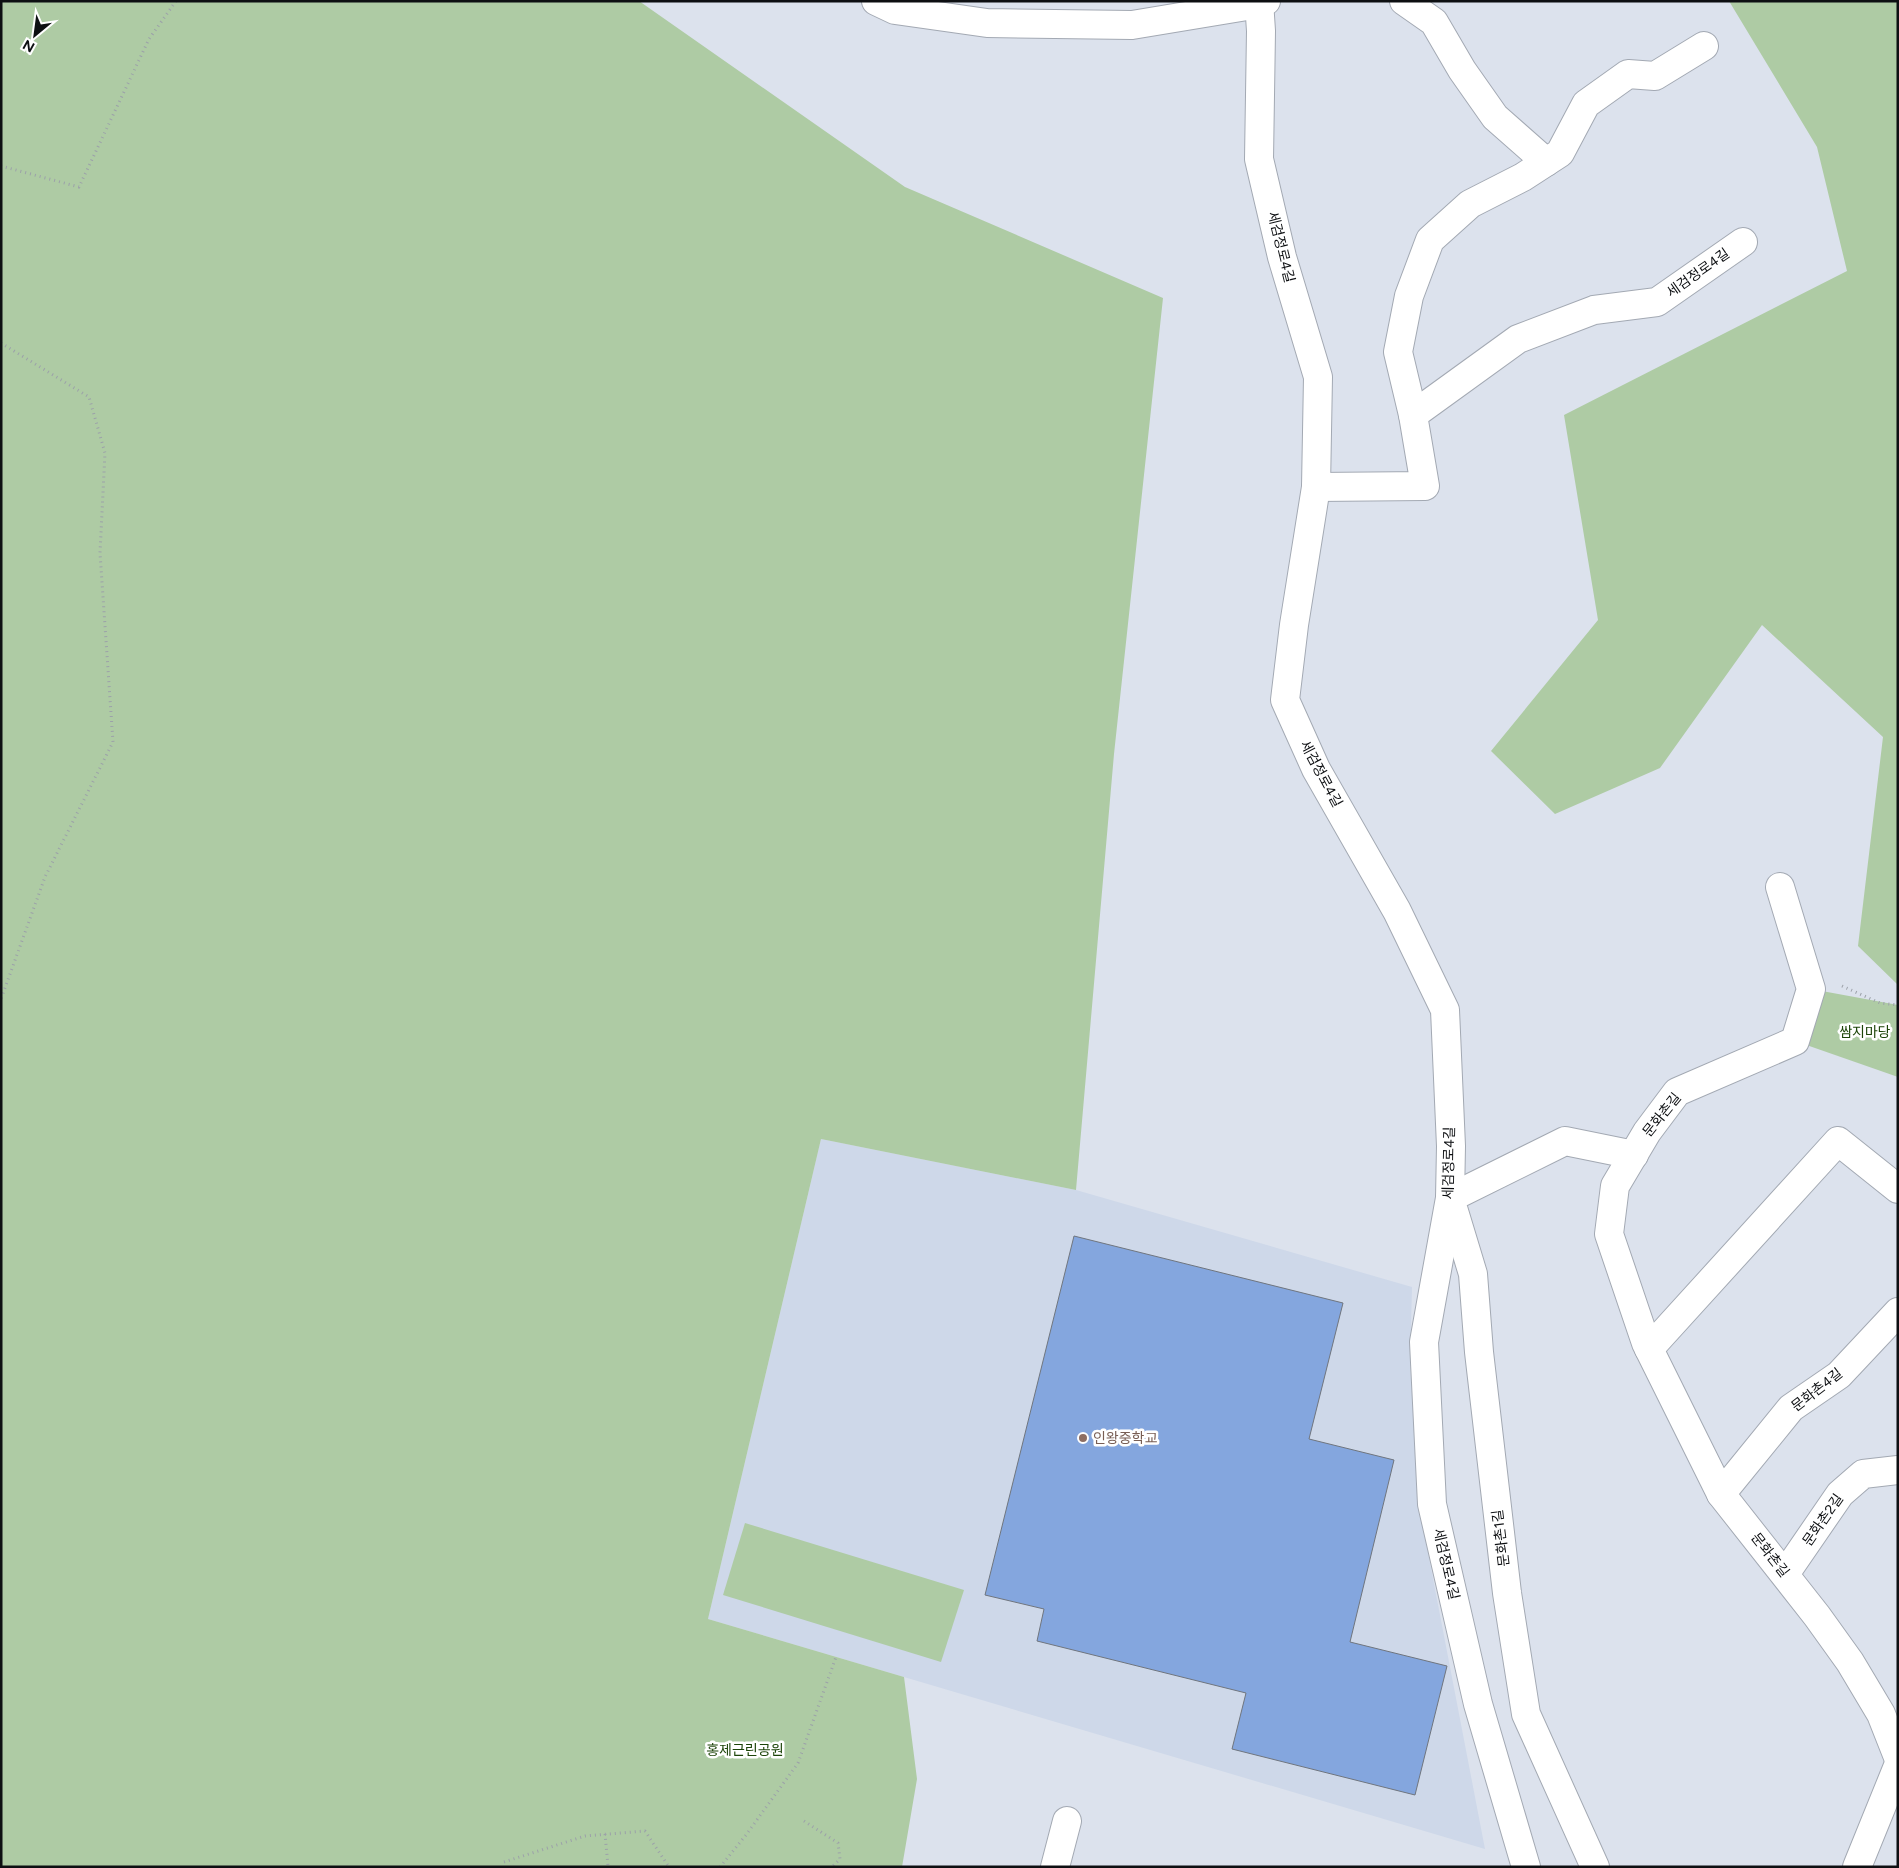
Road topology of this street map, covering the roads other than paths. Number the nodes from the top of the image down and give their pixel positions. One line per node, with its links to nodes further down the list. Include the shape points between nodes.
1 (1404, 1): 5 (street, via 1434,22 1495,117)
2 (1262, 2): 3 (street, 세검정로4길, via 1132,25 987,23); 8 (street, 세검정로4길, via 1259,159 1282,258 1318,378)
3 (890, 4)
4 (1704, 46): 5 (street, via 1655,76 1628,74 1586,104 1560,153)
5 (1546, 162): 7 (street, via 1470,204 1430,240 1409,296 1398,352)
6 (1743, 242): 7 (street, 세검정로4길, via 1658,302 1594,310 1518,339)
7 (1413, 415): 8 (street, via 1425,486)
8 (1316, 487): 12 (street, 세검정로4길, via 1285,700 1316,769 1397,911 1445,1010)
9 (1780, 887): 10 (street, 문화촌길, via 1811,989 1795,1041 1677,1092)
10 (1634, 1155): 12 (street, via 1564,1141); 14 (street, 문화촌길, via 1616,1186 1609,1234)
11 (1898, 1189): 14 (street, via 1838,1141)
12 (1450, 1198): 22 (street, 세검정로4길, via 1424,1342 1432,1504 1478,1704); 23 (street, 문화촌1길, via 1473,1274 1507,1593 1526,1714)
13 (1898, 1312): 16 (street, 문화촌4길, via 1839,1375 1791,1408)
14 (1649, 1349): 16 (street, 문화촌길)
15 (1898, 1470): 17 (street, 문화촌2길, via 1862,1474 1840,1494)
16 (1721, 1494): 17 (street, 문화촌길)
17 (1785, 1574): 18 (street, 문화촌길, via 1850,1662 1881,1714)
18 (1898, 1757)
19 (1898, 1766): 24 (street)
20 (1067, 1821): 21 (street)
21 (1055, 1867)
22 (1526, 1867)
23 (1596, 1867)
24 (1857, 1867)

